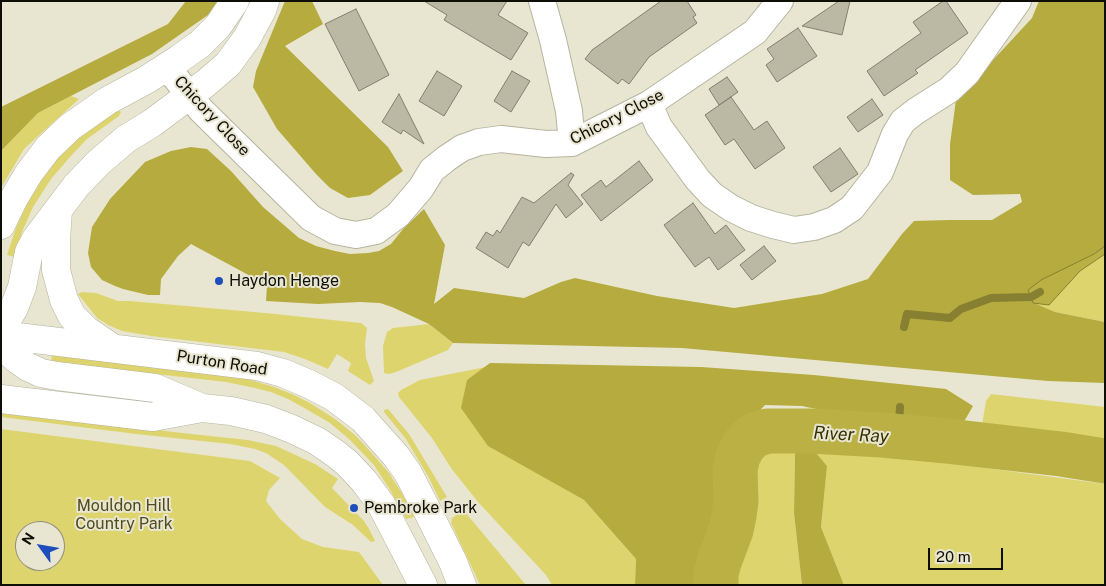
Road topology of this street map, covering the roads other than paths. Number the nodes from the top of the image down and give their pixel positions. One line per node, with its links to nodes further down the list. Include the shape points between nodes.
1 (235, 1): 6 (main road, via 209,36)
2 (265, 1): 7 (main road, via 248,38 228,64)
3 (542, 1): 9 (street, via 569,111)
4 (780, 1): 8 (street, Chicory Close, via 755,32)
5 (1018, 1): 8 (street, via 967,73 949,90 903,121 880,172 852,208 834,220 814,227 794,230 751,218 712,194 659,127)
6 (167, 67): 7 (street, Chicory Close); 11 (main road, via 107,101 70,127 29,173)
7 (189, 96): 9 (street, Chicory Close, via 311,218 335,231 356,235 376,231 398,215 432,170 462,148 502,140); 10 (main road, via 126,139 98,163)
8 (649, 104): 9 (street, Chicory Close)
9 (572, 143)
10 (58, 210): 12 (main road, via 29,252 17,301); 15 (main road, Purton Road, via 56,270 64,300 72,316 86,330)
11 (3, 218)
12 (1, 330)
13 (1, 335): 15 (main road, Purton Road)
14 (1, 341): 17 (main road, via 18,360 40,373 155,388)
15 (114, 349): 19 (main road, Purton Road, via 257,366 284,373 334,397 362,419 396,456 432,520)
16 (1, 399): 17 (main road, via 153,418)
17 (202, 408): 18 (main road, via 266,419 316,441 336,454 364,481 381,504)
18 (423, 585)
19 (462, 585)

